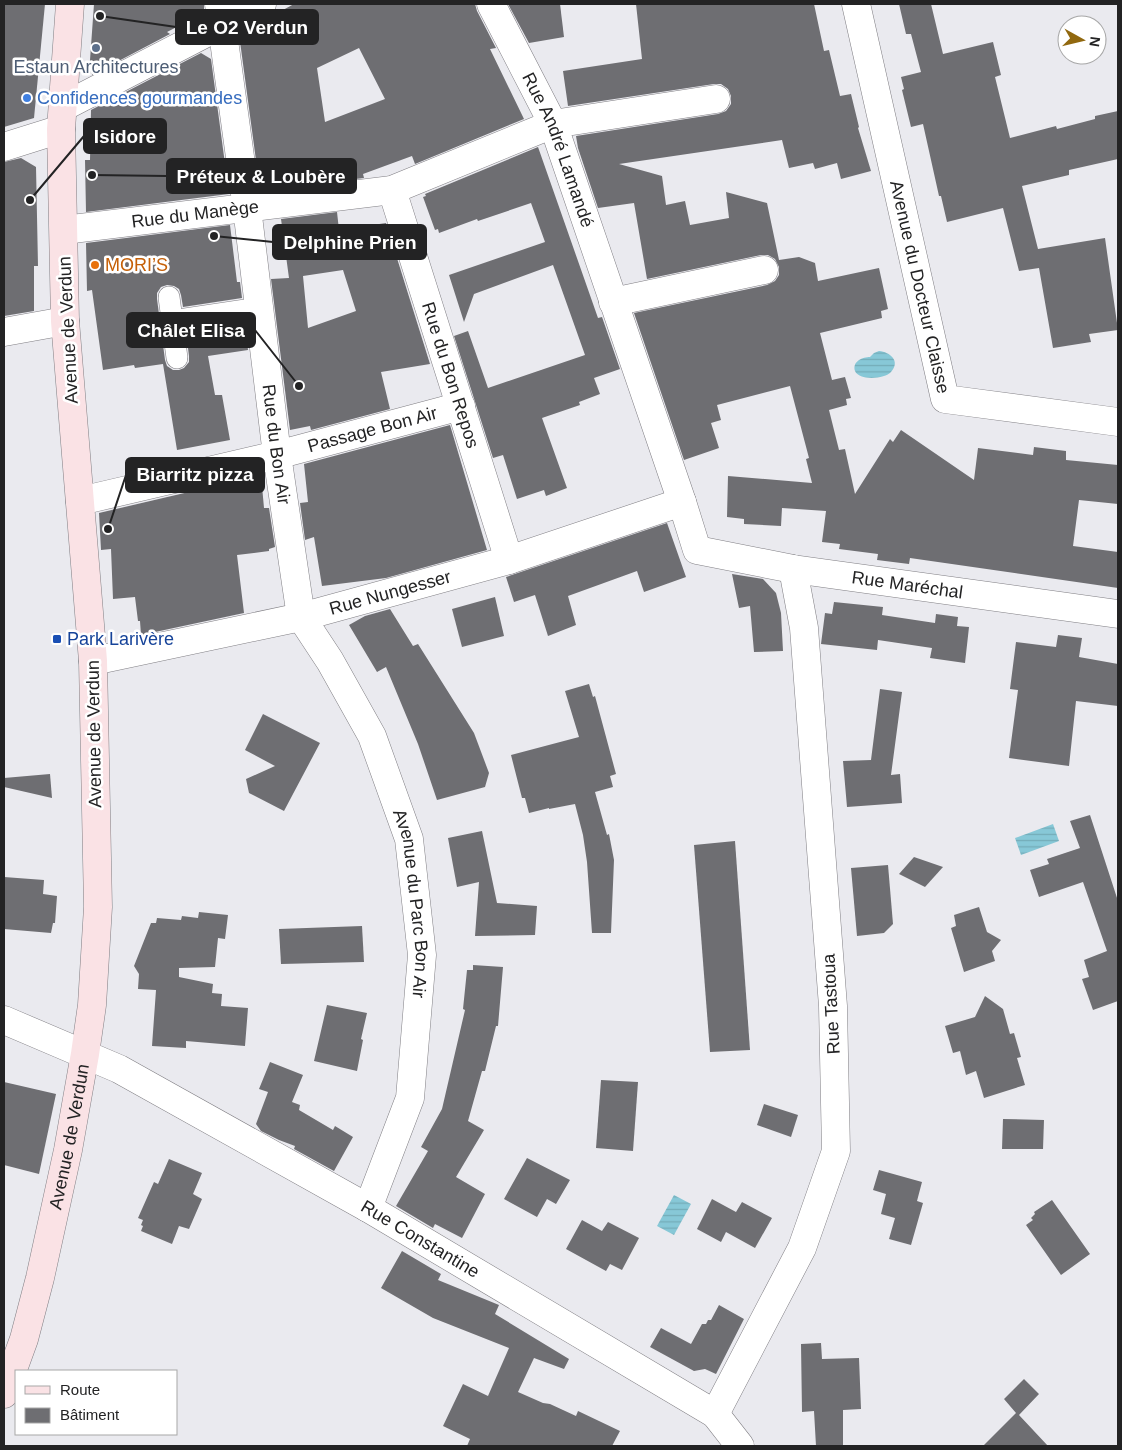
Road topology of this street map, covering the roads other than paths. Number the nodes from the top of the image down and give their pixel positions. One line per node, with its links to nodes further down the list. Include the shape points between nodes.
1 (70, 4): 7 (main road, Avenue de Verdun)
2 (262, 4): 5 (street)
3 (491, 4): 8 (street, Rue André Lamandé)
4 (856, 4): 22 (street, Avenue du Docteur Claisse, via 945,399)
5 (221, 14): 7 (street); 11 (street, Rue du Bon Air)
6 (716, 99): 8 (street, Rue du Manège)
7 (62, 118): 9 (street); 12 (main road, Avenue de Verdun)
8 (553, 124): 10 (street, Rue du Manège); 15 (street, Rue André Lamandé)
9 (4, 147)
10 (392, 190): 11 (street, Rue du Manège); 21 (street, Rue du Bon Repos)
11 (247, 208): 12 (street, Rue du Manège); 16 (street, Rue du Bon Air)
12 (64, 230): 17 (main road, Avenue de Verdun)
13 (764, 270): 15 (street)
14 (169, 297): 18 (street)
15 (614, 302): 25 (street, Rue André Lamandé)
16 (259, 308): 18 (street); 23 (street, Rue du Bon Air)
17 (65, 320): 19 (street); 24 (main road, Avenue de Verdun)
18 (172, 321): 20 (street)
19 (4, 332)
20 (177, 358)
21 (461, 406): 23 (street, Passage Bon Air); 27 (street, Rue du Bon Repos)
22 (1118, 422)
23 (277, 455): 24 (street, Passage Bon Air); 30 (street, Rue du Bon Air)
24 (80, 501): 31 (main road, Avenue de Verdun)
25 (682, 502): 26 (street, Rue André Lamandé); 27 (street, Rue Nungesser)
26 (697, 550): 28 (street, Rue Maréchal)
27 (509, 560): 30 (street, Rue Nungesser)
28 (793, 569): 29 (street, Rue Maréchal); 36 (street, Rue Tastoua, via 804,628 832,996 836,1151 802,1248)
29 (1118, 614)
30 (301, 617): 31 (street, Rue Nungesser); 34 (street, Avenue du Parc Bon Air, via 330,660 372,736 409,839 419,926 422,955 410,1098)
31 (93, 661): 33 (main road, Avenue de Verdun, via 98,908 92,1005)
32 (4, 1020): 33 (street, Rue Constantine)
33 (85, 1054): 34 (street, Rue Constantine, via 119,1069); 35 (main road, Avenue de Verdun, via 40,1278 24,1339)
34 (368, 1208): 36 (street, Rue Constantine)
35 (4, 1394)
36 (715, 1414): 37 (street, Rue Constantine)
37 (740, 1446)

